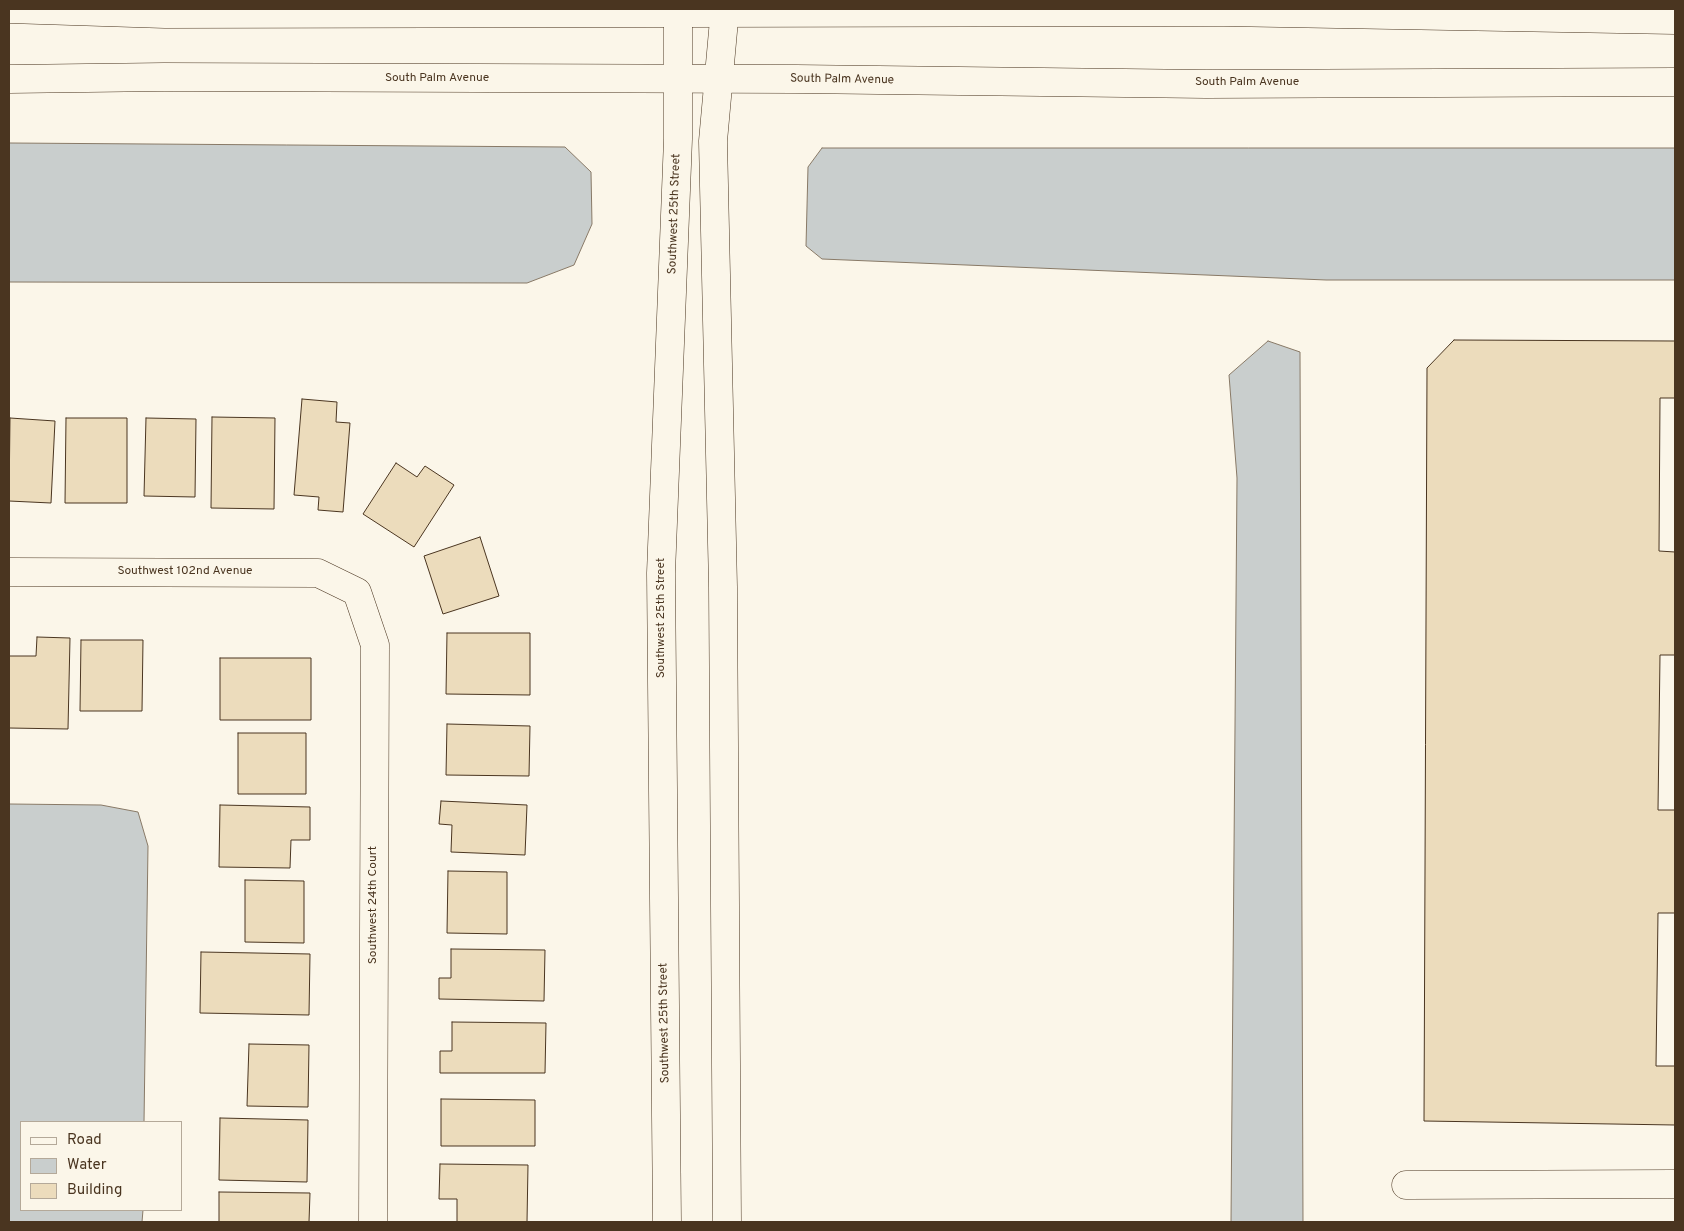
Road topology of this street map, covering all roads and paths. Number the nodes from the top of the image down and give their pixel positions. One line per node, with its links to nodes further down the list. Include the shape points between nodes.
1 (9, 9): 3 (street)
2 (1223, 10): 5 (street); 6 (street)
3 (165, 11): 4 (street)
4 (678, 12): 5 (street); 8 (street, Southwest 25th Street)
5 (724, 12): 9 (street)
6 (1675, 20)
7 (9, 79): 8 (street, South Palm Avenue)
8 (678, 79): 9 (street, South Palm Avenue); 16 (street, Southwest 25th Street, via 661,573)
9 (719, 80): 10 (street, South Palm Avenue, via 1206,84); 17 (street, via 713,141 723,587)
10 (1675, 82)
11 (9, 572): 12 (street, Southwest 102nd Avenue, via 318,573)
12 (357, 592): 15 (street, Southwest 24th Court, via 375,645)
13 (1406, 1184): 14 (street)
14 (1675, 1184)
15 (373, 1222)
16 (667, 1222)
17 (727, 1222)

